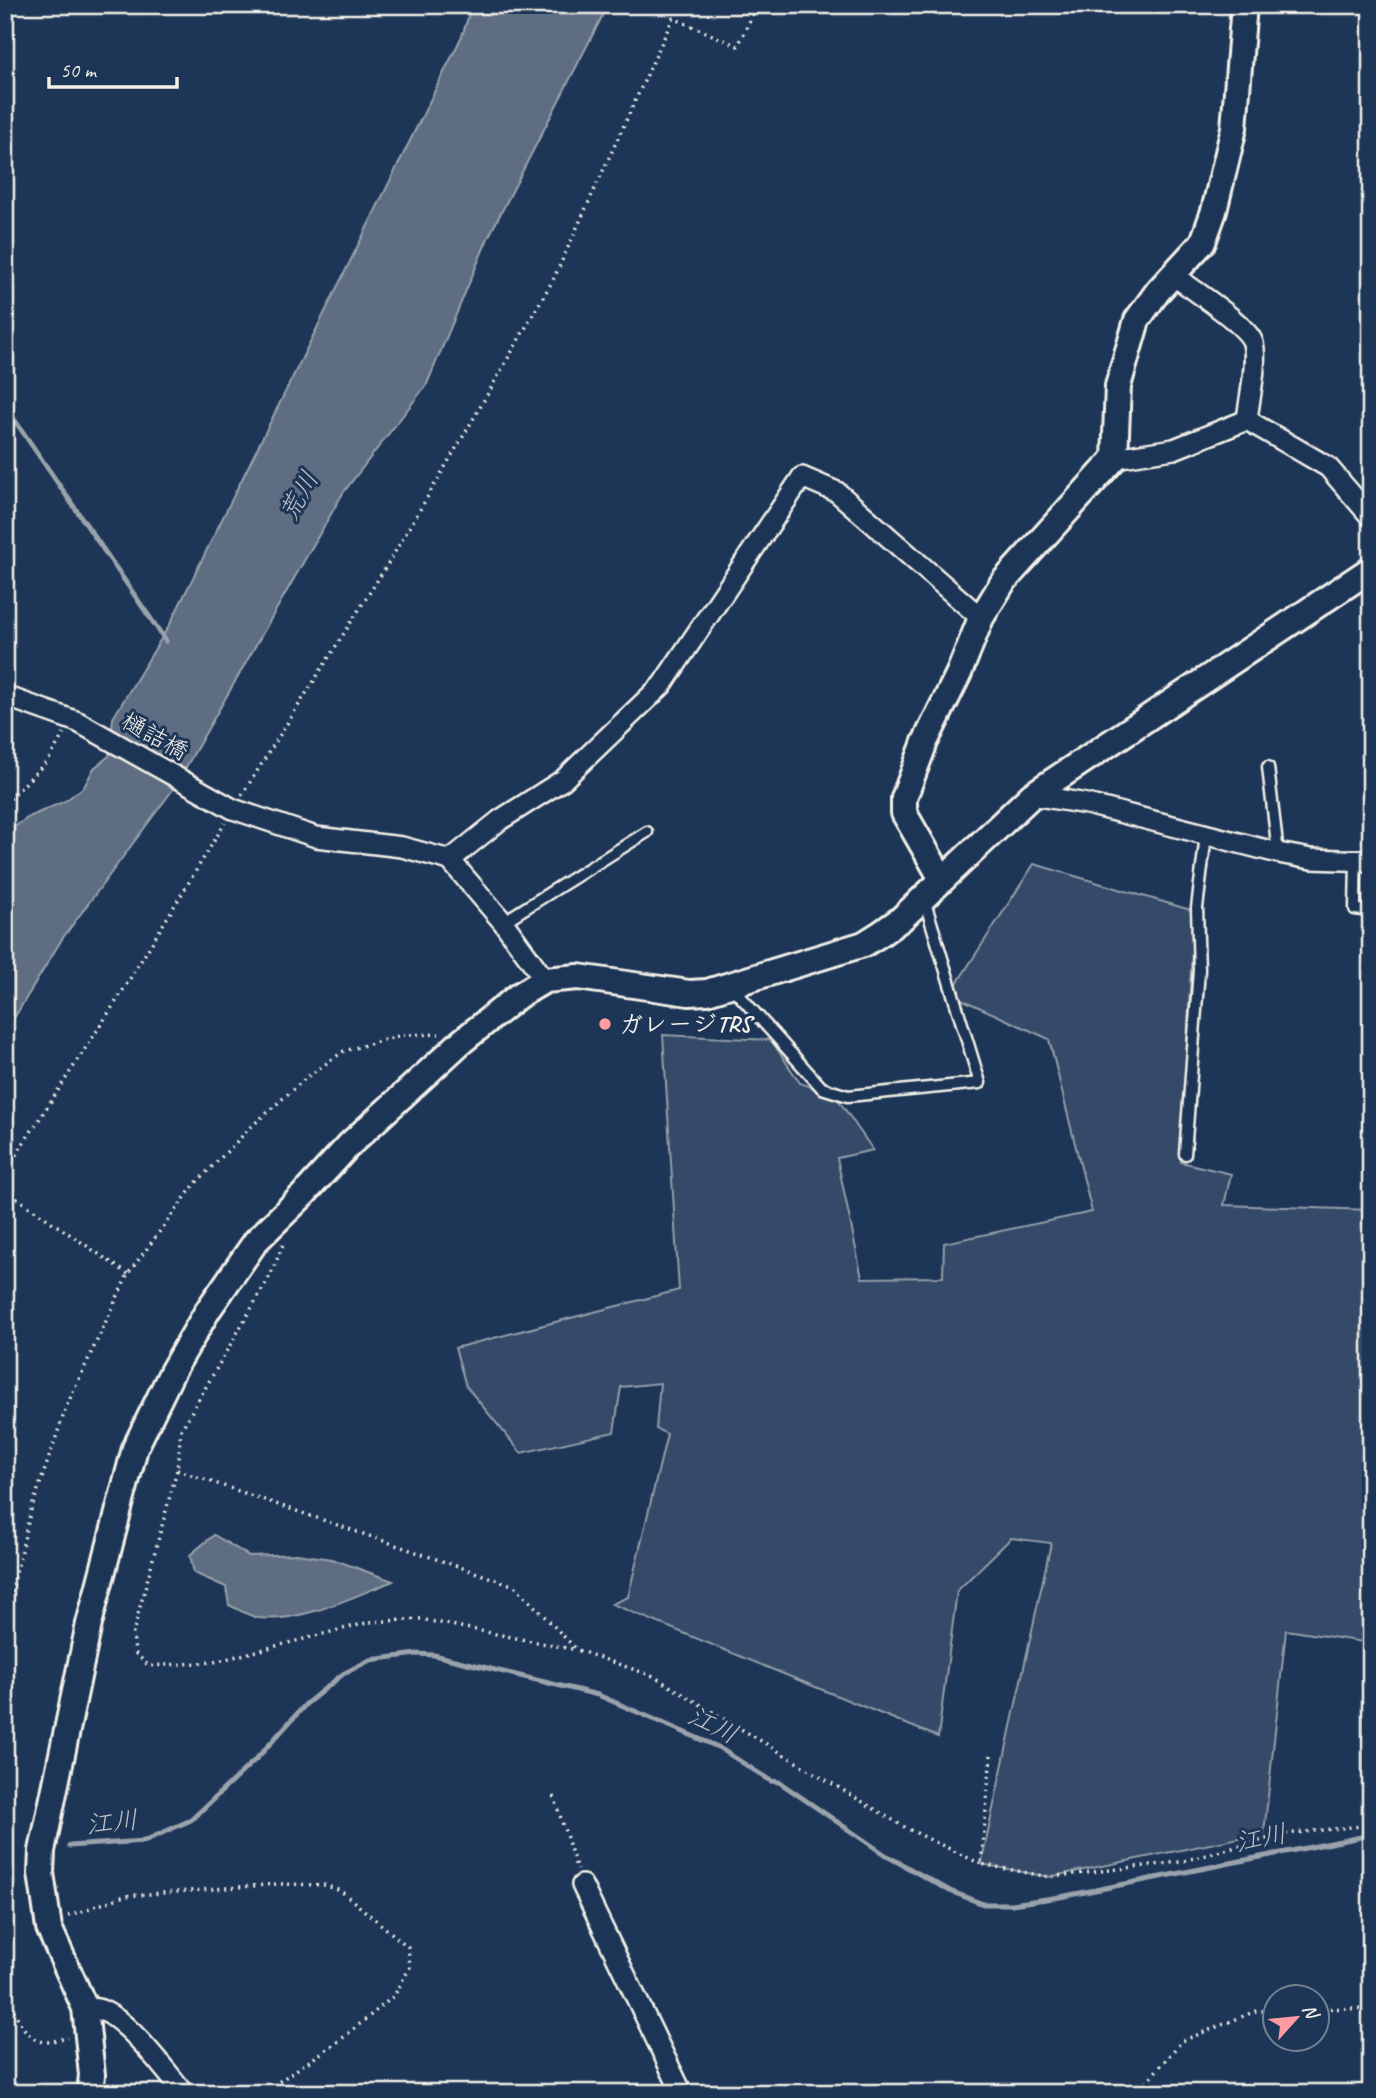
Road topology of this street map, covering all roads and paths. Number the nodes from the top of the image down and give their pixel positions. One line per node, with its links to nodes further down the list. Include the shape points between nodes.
1 (757, 5): 14 (path, via 738,46 673,18 554,278 389,562)
2 (1244, 5): 3 (street, via 1234,128 1214,211 1203,242)
3 (1174, 276): 4 (street, via 1245,329 1253,343); 5 (street, via 1137,320 1118,386)
4 (1247, 420): 5 (street, via 1174,449); 6 (street, via 1328,467)
5 (1115, 458): 8 (street, via 1003,582)
6 (1371, 517)
7 (1371, 569): 12 (street)
8 (981, 618): 18 (street, via 837,492 802,477 662,685 563,780 500,820); 20 (street, via 904,798 904,813)
9 (5, 696): 10 (street, 樋詰橋)
10 (75, 721): 13 (path, via 49,759); 14 (street, 樋詰橋)
11 (1268, 766): 17 (lane)
12 (1032, 795): 16 (street, via 1087,804); 20 (street)
13 (5, 804)
14 (233, 809): 18 (street, 樋詰橋, via 316,837 402,847); 29 (path, via 10,1164 6,1178 18,1199)
15 (647, 832): 23 (lane)
16 (1206, 835): 17 (street); 27 (lane, via 1197,908 1199,970)
17 (1278, 853): 19 (street)
18 (450, 860): 23 (street)
19 (1364, 861): 22 (lane, via 1355,909)
20 (942, 879): 21 (street)
21 (924, 898): 25 (street, via 864,944); 25 (lane, via 979,1083 848,1096 822,1088)
22 (1371, 911)
23 (503, 922): 24 (street)
24 (545, 980): 25 (street, via 578,978 689,993); 26 (street)
25 (730, 986)
26 (461, 1042): 29 (path, via 438,1033 402,1035 344,1051 252,1126 195,1184); 38 (street, via 256,1241 201,1322 135,1448 89,1623 42,1851)
27 (1185, 1154)
28 (285, 1241): 30 (path, via 271,1276 181,1430)
29 (128, 1274): 31 (path, via 67,1405 31,1510)
30 (177, 1470): 32 (path, via 515,1587); 32 (path, via 133,1633 135,1653 149,1666 214,1662 370,1622 420,1619)
31 (5, 1620)
32 (577, 1650): 36 (path, via 653,1676 906,1828)
33 (991, 1755): 36 (path)
34 (554, 1796): 37 (path)
35 (1371, 1825): 36 (path, via 1285,1835 1180,1862 1049,1877)
36 (981, 1864)
37 (582, 1885): 48 (street)
38 (50, 1928): 40 (street); 47 (path, via 124,1896 278,1884 324,1885 341,1891 408,1947 410,1967 394,1996 339,2041)
39 (5, 1991): 44 (path, via 31,2036 43,2042 64,2037)
40 (85, 2008): 44 (street); 46 (street, via 99,2008 119,2022)
41 (1330, 2008): 42 (path)
42 (1371, 2009)
43 (1260, 2011): 49 (path, via 1182,2041)
44 (89, 2039): 45 (street)
45 (90, 2093)
46 (184, 2093)
47 (262, 2093)
48 (682, 2093)
49 (1137, 2093)

